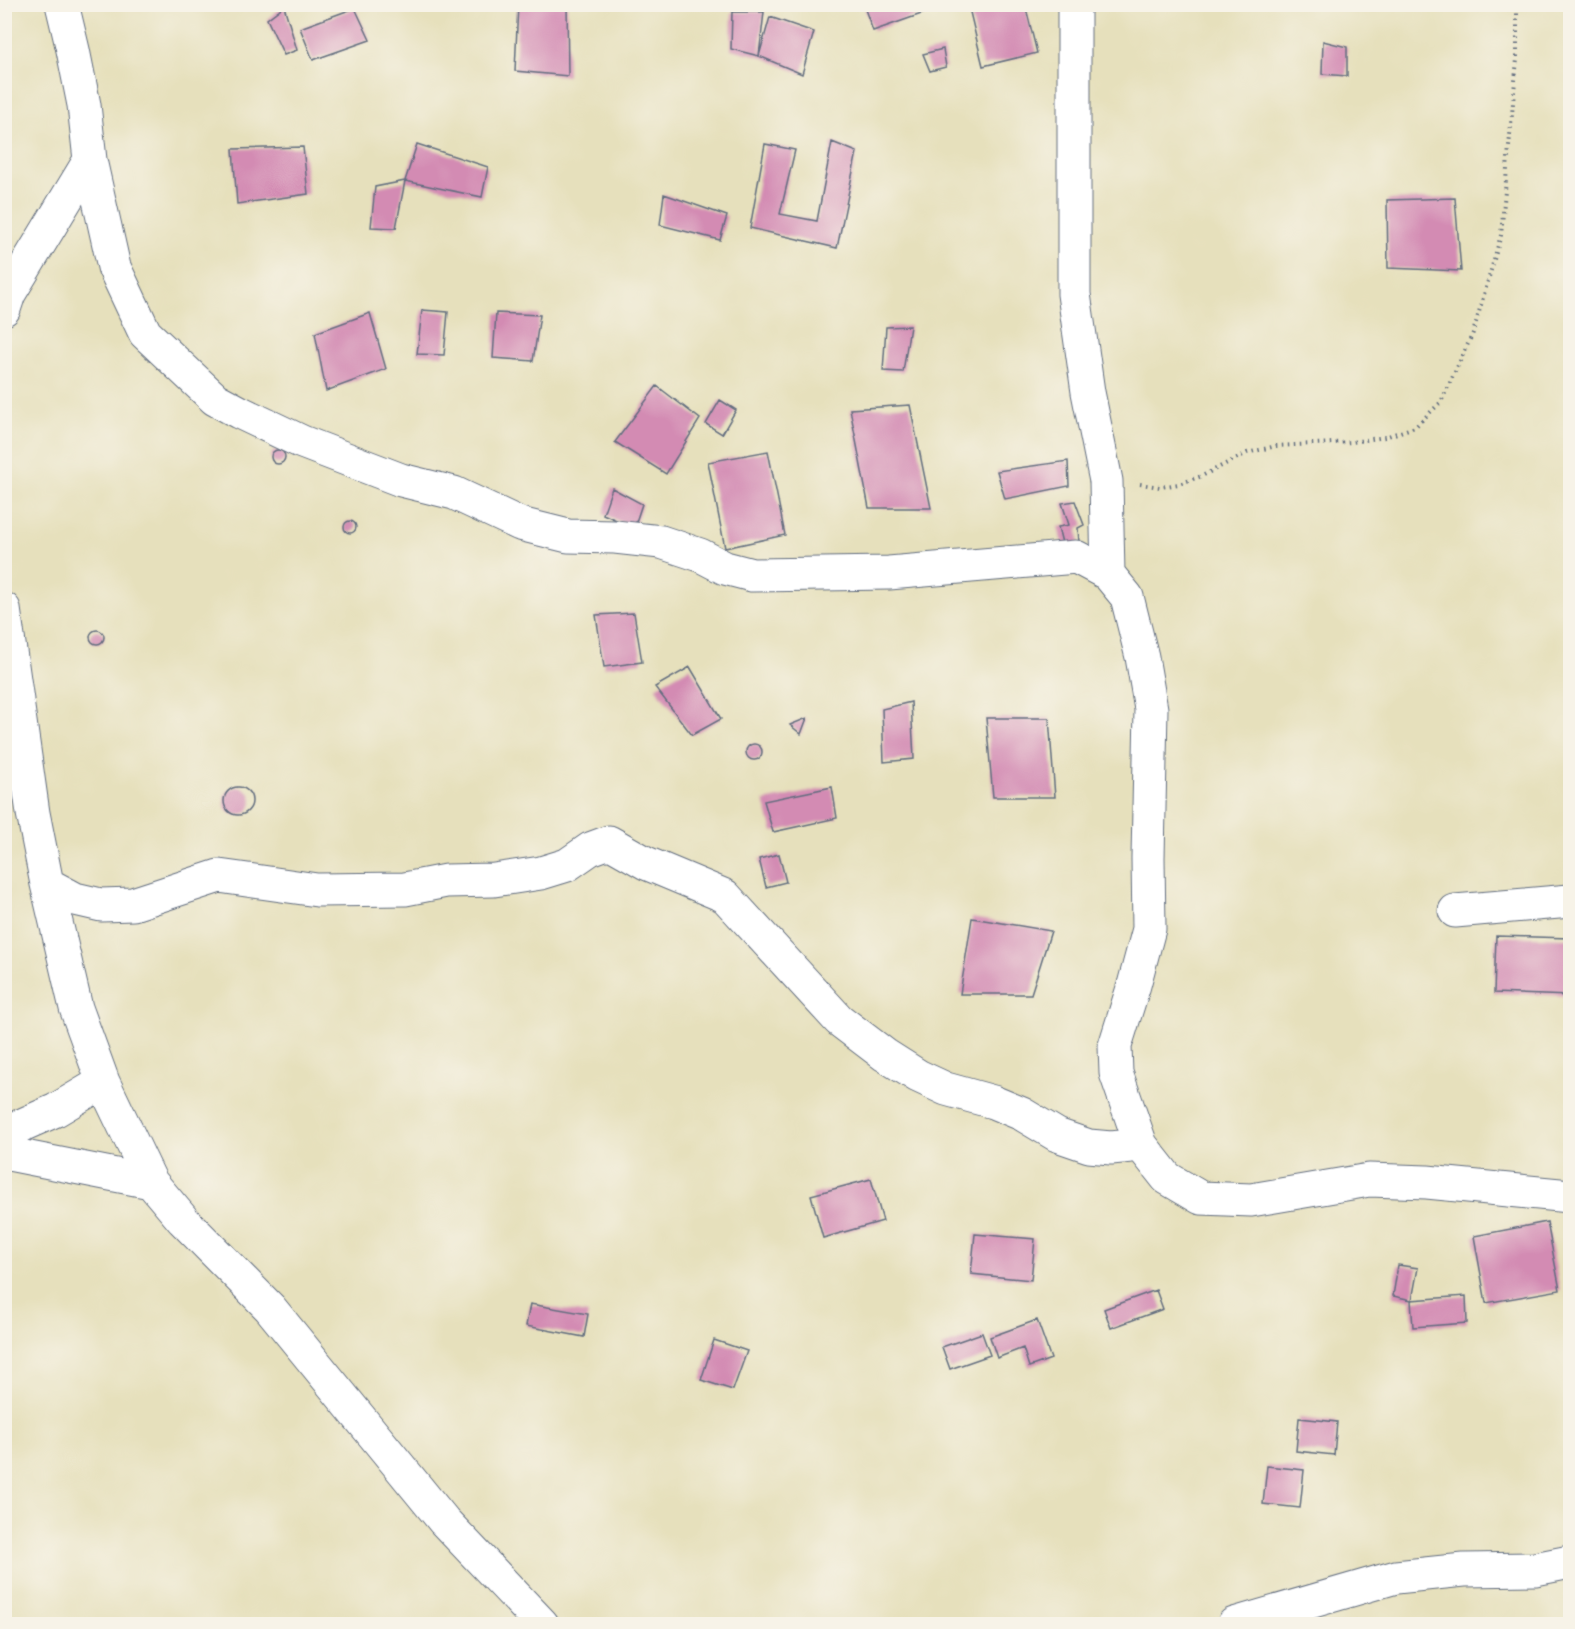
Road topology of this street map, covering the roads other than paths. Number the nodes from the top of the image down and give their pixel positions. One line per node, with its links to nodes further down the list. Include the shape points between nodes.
1 (62, 4): 3 (street, via 80,83)
2 (1074, 4): 5 (street, via 1074,294 1106,481)
3 (90, 160): 4 (street, via 9,294); 5 (street, via 114,267 145,333 215,399 302,442 401,480 454,494 519,524 568,536 661,542 752,575 889,573 1076,557)
4 (4, 309)
5 (1108, 574): 12 (street, via 1127,597 1151,709 1149,929 1115,1046 1116,1073)
6 (4, 609): 7 (street)
7 (47, 884): 10 (street, via 76,1008); 12 (street, via 75,899 101,905 133,904 219,876 318,890 405,889 446,881 494,880 541,873 567,865 609,842 646,863 724,896 838,1020 918,1076 946,1089 993,1102 1022,1114 1057,1136 1089,1146 1111,1149)
8 (1570, 901): 9 (street)
9 (1455, 911)
10 (103, 1082): 11 (street, via 56,1110); 14 (street)
11 (4, 1133)
12 (1141, 1145): 15 (street, via 1167,1178 1201,1198 1251,1200 1369,1180)
13 (4, 1153): 14 (street)
14 (151, 1182): 17 (street, via 270,1308 444,1521)
15 (1570, 1197)
16 (1570, 1562): 18 (street, via 1535,1569 1464,1570 1396,1577)
17 (542, 1624)
18 (1234, 1624)

